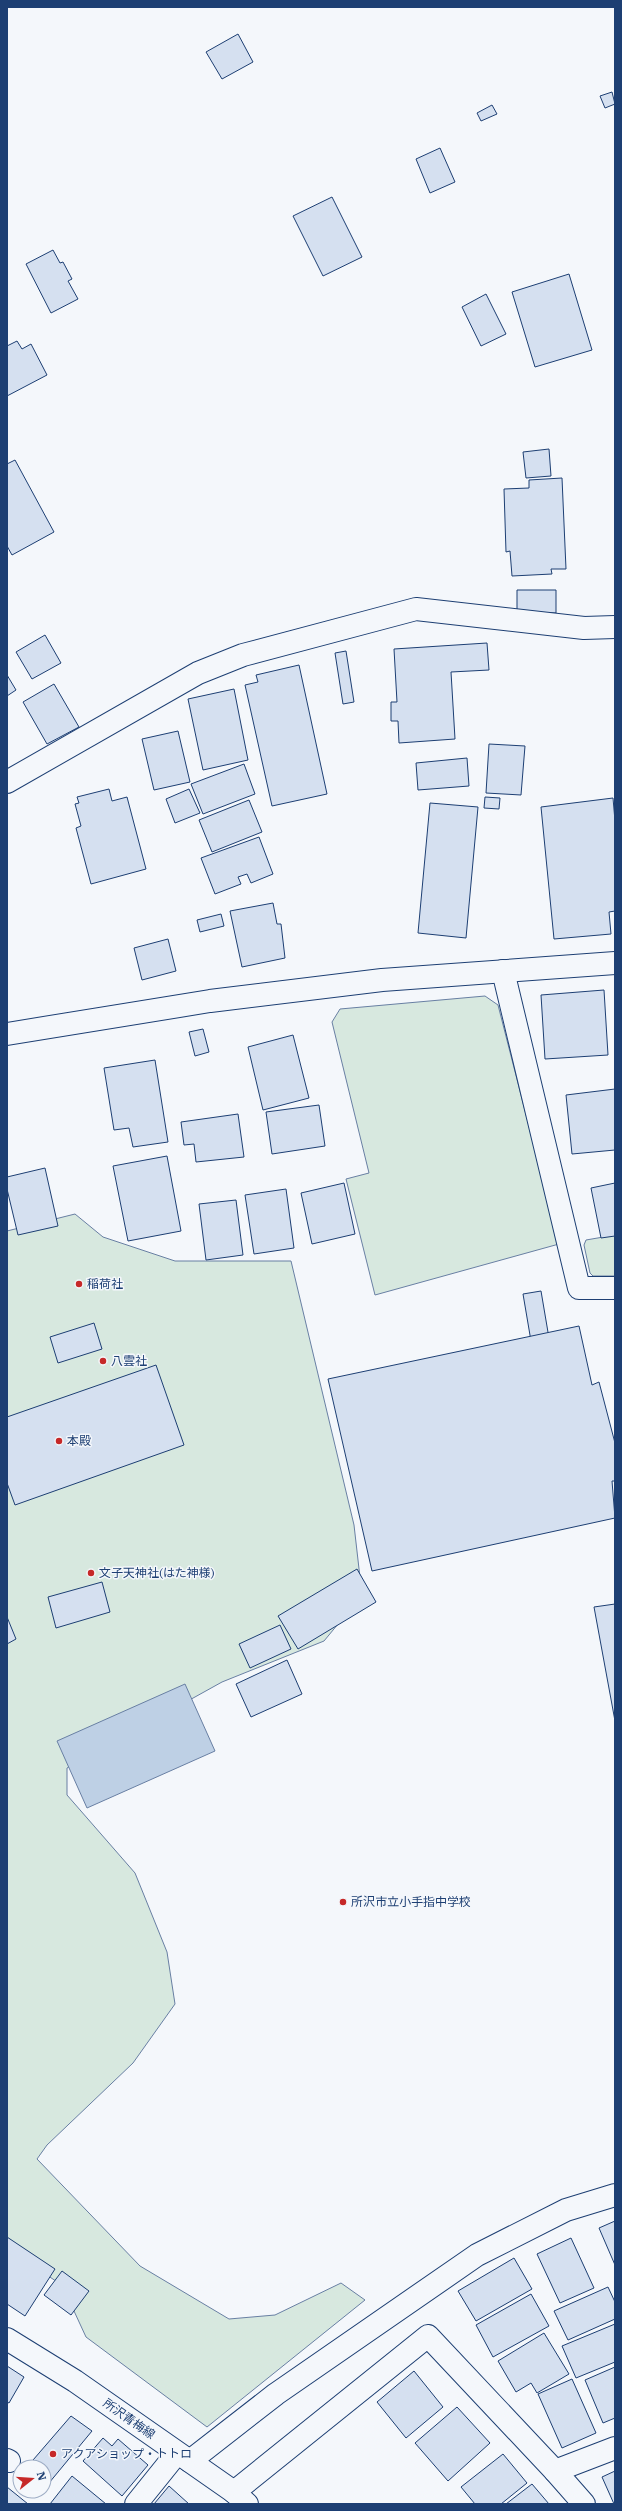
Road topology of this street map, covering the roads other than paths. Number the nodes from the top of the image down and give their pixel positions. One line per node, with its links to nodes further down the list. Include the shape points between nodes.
1 (615, 627): 2 (street, via 584,628 416,609 243,655 198,673)
2 (7, 782)
3 (615, 963): 4 (street)
4 (504, 971): 5 (street, via 382,980 210,1001); 6 (street, via 579,1288)
5 (7, 1034)
6 (615, 1288)
7 (615, 2195): 10 (street, via 566,2210 477,2255)
8 (7, 2339): 10 (street, 所沢青梅線, via 75,2381)
9 (615, 2448): 11 (street)
10 (183, 2457): 12 (street, 所沢青梅線); 13 (street)
11 (556, 2471): 12 (street, via 428,2336); 14 (street)
12 (240, 2498)
13 (136, 2504)
14 (584, 2504)

